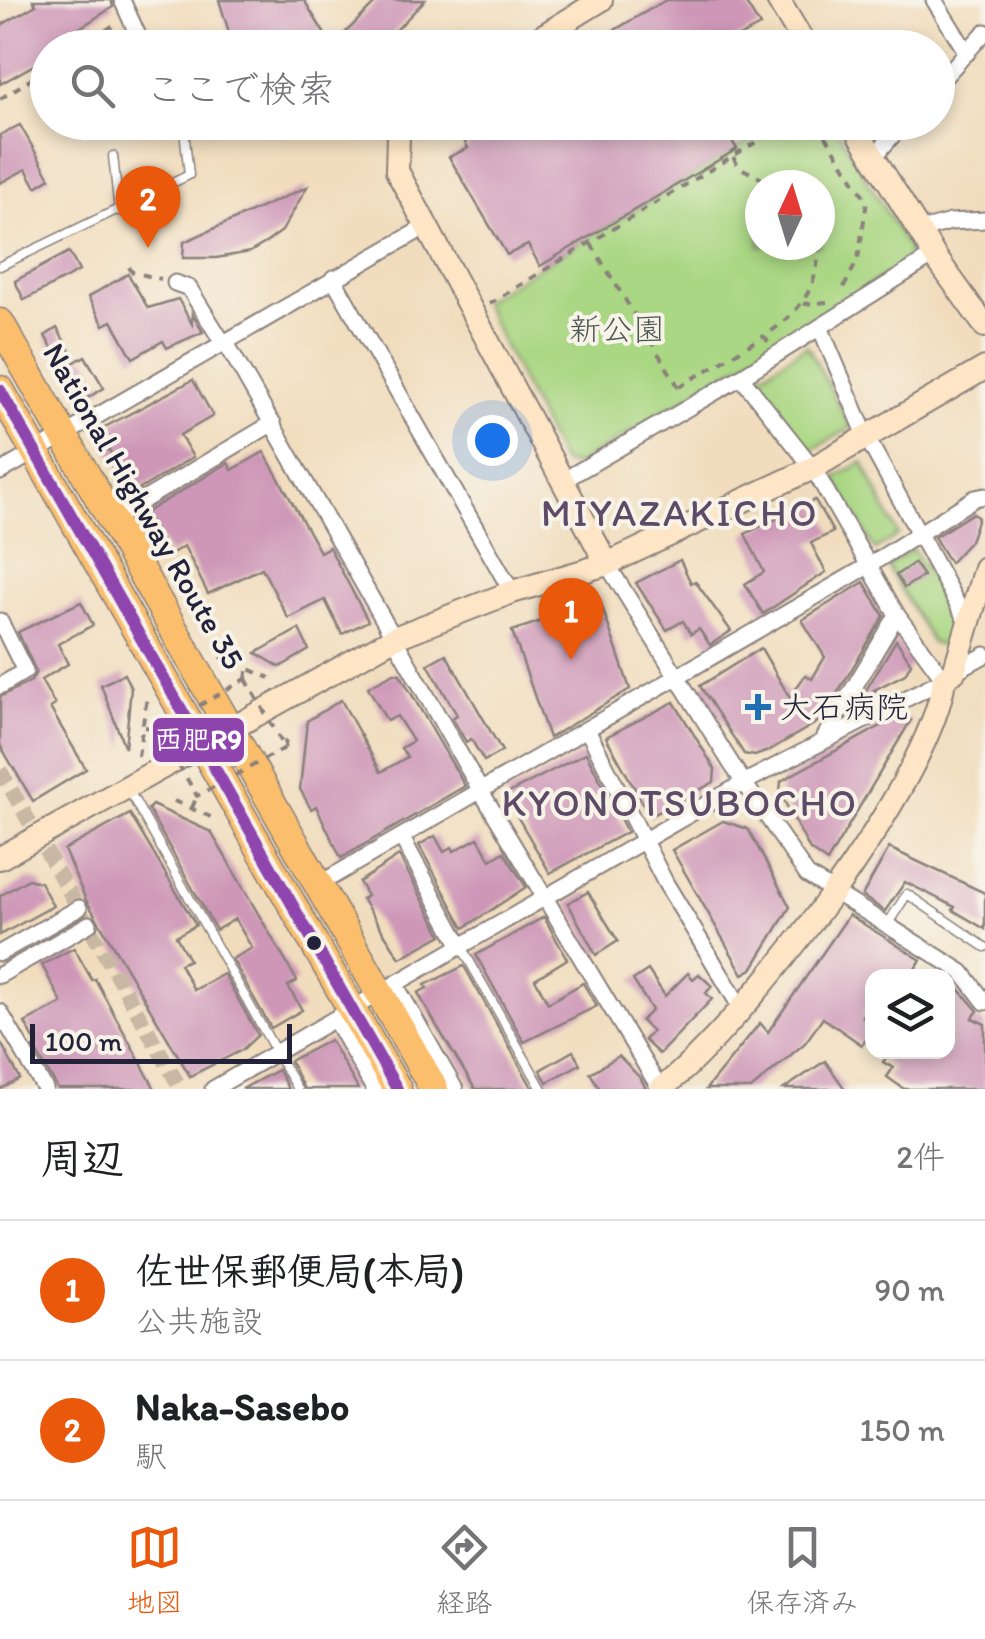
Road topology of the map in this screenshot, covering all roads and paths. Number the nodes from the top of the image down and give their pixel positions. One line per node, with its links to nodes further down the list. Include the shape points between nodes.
1 (601, 0): 6 (street)
2 (778, 0): 7 (street)
3 (934, 0): 8 (street)
4 (126, 8): 5 (path)
5 (100, 30)
6 (552, 30)
7 (796, 30)
8 (953, 30)
9 (985, 32): 11 (street)
10 (955, 34): 11 (street)
11 (967, 53): 12 (street)
12 (955, 66)
13 (30, 80): 14 (path)
14 (0, 99)
15 (185, 140): 25 (lane, via 190,174)
16 (398, 140): 27 (street, via 397,171)
17 (760, 140): 22 (path)
18 (828, 140): 36 (path, via 867,201 858,260 834,302)
19 (863, 140): 23 (street)
20 (889, 140): 23 (street)
21 (113, 156): 25 (lane)
22 (734, 156): 24 (path); 29 (path)
23 (874, 157): 28 (street)
24 (745, 171)
25 (119, 211): 32 (lane)
26 (985, 220): 28 (street)
27 (425, 228): 34 (street); 37 (street)
28 (919, 232): 30 (street)
29 (591, 244): 37 (path); 46 (path)
30 (934, 255): 39 (street); 40 (street)
31 (817, 260): 36 (path)
32 (0, 266)
33 (129, 267): 35 (path)
34 (332, 278): 42 (street); 62 (street)
35 (175, 283): 42 (street, via 189,288)
36 (803, 304): 41 (path)
37 (472, 314): 55 (street)
38 (0, 322): 50 (highway, National Highway Route 35)
39 (985, 326)
40 (820, 328): 43 (street); 51 (street)
41 (764, 336): 43 (path); 46 (path)
42 (224, 342): 49 (street); 50 (street)
43 (777, 355): 45 (street)
44 (985, 368): 51 (street)
45 (742, 378): 48 (street); 53 (street)
46 (679, 387): 48 (path)
47 (0, 390): 52 (highway, National Highway Route 35)
48 (691, 407): 55 (street)
49 (273, 423): 57 (street); 66 (street)
50 (64, 435): 52 (street); 57 (highway, National Highway Route 35)
51 (866, 438): 53 (street); 58 (street)
52 (34, 452): 54 (street); 82 (highway, National Highway Route 35)
53 (812, 468): 59 (street); 60 (street)
54 (0, 472)
55 (562, 481): 59 (street)
56 (985, 496): 58 (street)
57 (112, 520): 77 (highway, National Highway Route 35)
58 (920, 534): 60 (street); 65 (street)
59 (607, 564): 62 (street); 72 (street)
60 (868, 566): 63 (street); 72 (street)
61 (985, 568): 65 (street)
62 (512, 592): 66 (street)
63 (897, 615): 70 (street); 81 (street)
64 (0, 621): 74 (street, via 25,671)
65 (968, 624): 70 (street)
66 (394, 638): 77 (street); 87 (street)
67 (985, 655): 70 (street)
68 (221, 657): 69 (path)
69 (248, 667): 71 (path); 73 (path, bridge)
70 (949, 675): 81 (street); 96 (street, via 934,728)
71 (270, 678)
72 (678, 678): 79 (street); 85 (street)
73 (246, 679): 78 (path, bridge); 83 (path, bridge)
74 (0, 686)
75 (147, 697): 76 (path)
76 (145, 727): 78 (path, bridge); 84 (path)
77 (230, 728): 82 (street); 95 (highway, National Highway Route 35)
78 (158, 729): 88 (path, bridge)
79 (588, 731): 87 (street); 93 (street)
80 (286, 734): 83 (path, bridge)
81 (823, 739): 85 (street)
82 (201, 744): 86 (street); 109 (highway, National Highway Route 35)
83 (285, 748): 88 (path, bridge)
84 (138, 756)
85 (747, 781): 93 (street); 96 (street, via 808,875)
86 (126, 786): 94 (street); 110 (lane)
87 (482, 793): 92 (street); 97 (street)
88 (197, 796): 90 (path, bridge)
89 (174, 801): 90 (path)
90 (192, 808): 91 (path)
91 (213, 818)
92 (402, 838): 95 (street); 102 (street)
93 (647, 840): 97 (street); 107 (street, via 664,882)
94 (0, 858)
95 (321, 884): 105 (highway, National Highway Route 35)
96 (834, 891): 99 (street); 107 (street)
97 (546, 897): 102 (street); 119 (street)
98 (79, 908): 103 (street)
99 (889, 922): 101 (lane, via 908,894); 106 (street, via 962,972)
100 (89, 924): 104 (street)
101 (985, 947)
102 (462, 948): 105 (street); 118 (lane)
103 (0, 953)
104 (0, 974)
105 (388, 988): 109 (street); 116 (highway, National Highway Route 35); 117 (street)
106 (985, 1002)
107 (741, 1008): 119 (street, via 700,1058)
108 (0, 1012): 111 (street)
109 (344, 1015): 110 (street); 114 (street); 115 (highway, National Highway Route 35)
110 (277, 1054): 112 (street); 113 (lane)
111 (45, 1089)
112 (213, 1089)
113 (296, 1089)
114 (374, 1089)
115 (397, 1089)
116 (434, 1089)
117 (455, 1089)
118 (542, 1089)
119 (660, 1089)

